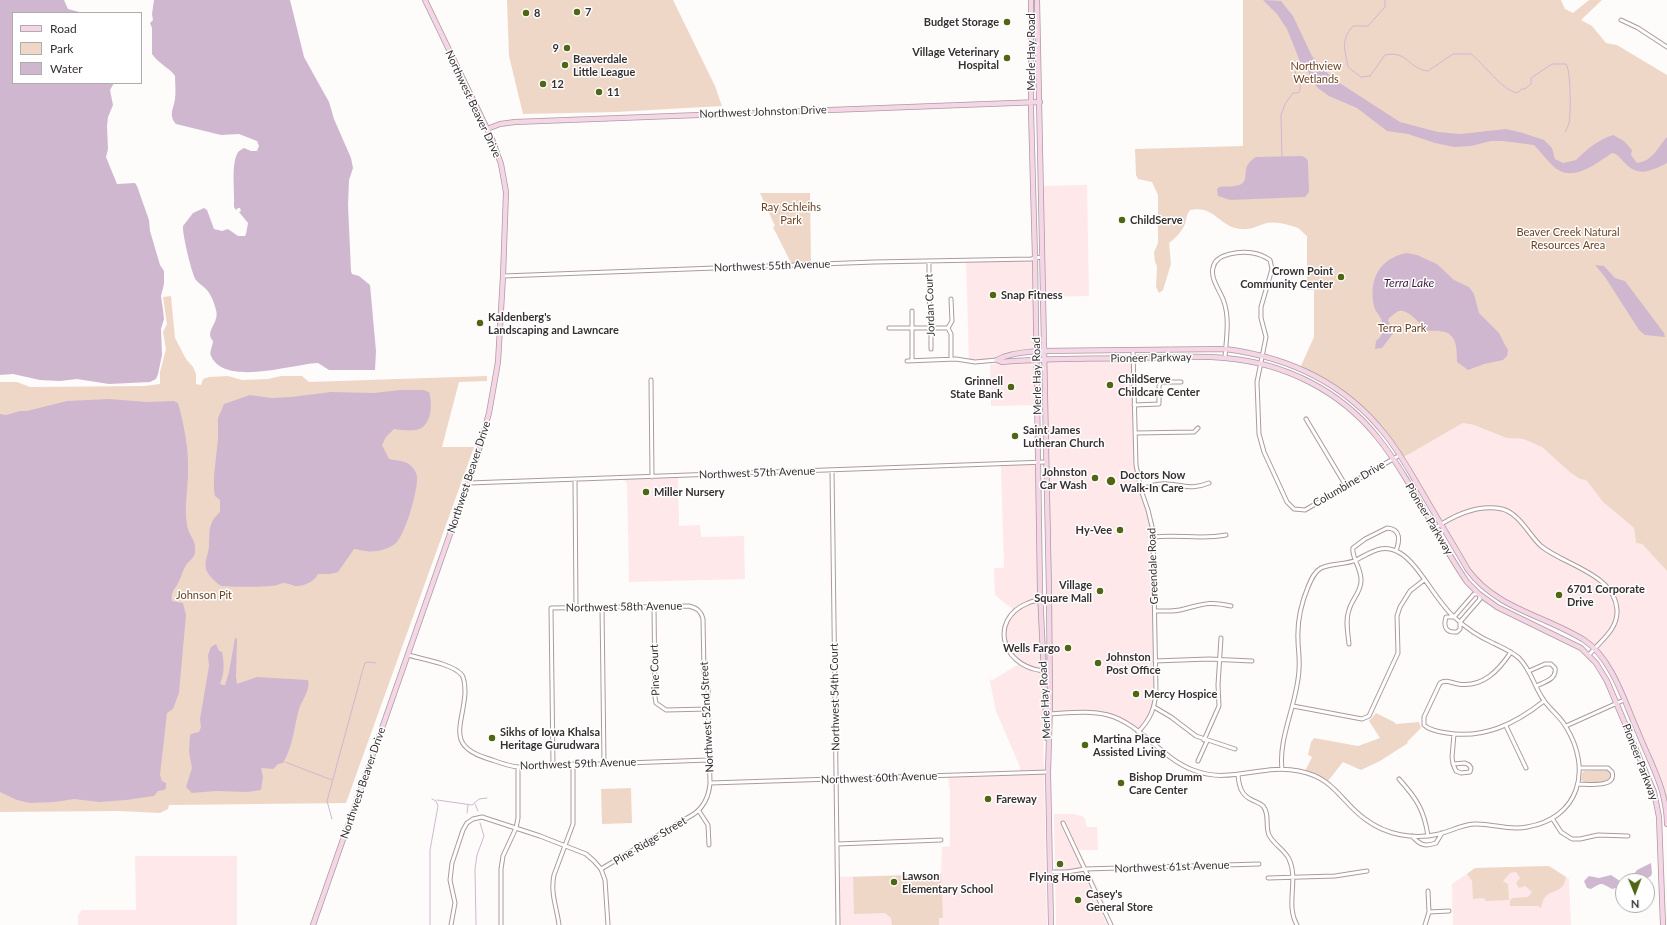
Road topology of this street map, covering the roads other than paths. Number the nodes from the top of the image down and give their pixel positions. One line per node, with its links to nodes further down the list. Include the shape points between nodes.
1 (425, 0): 8 (main road, Northwest Beaver Drive)
2 (1031, 0): 6 (main road, Merle Hay Road)
3 (1037, 0): 7 (main road, Merle Hay Road)
4 (1621, 20): 5 (street)
5 (1667, 47)
6 (1032, 102): 7 (main road, Northwest Johnston Drive); 8 (main road, Northwest Johnston Drive, via 515,122 500,124); 10 (main road, Merle Hay Road)
7 (1040, 102): 9 (main road, Merle Hay Road)
8 (487, 130): 12 (main road, Northwest Beaver Drive, via 501,164 506,192)
9 (1041, 257): 10 (street, Northwest 55th Avenue); 22 (main road, Merle Hay Road)
10 (1035, 258): 11 (street, Northwest 55th Avenue); 23 (main road, Merle Hay Road)
11 (929, 261): 12 (street, Northwest 55th Avenue); 17 (street, Jordan Court)
12 (503, 276): 47 (main road, Northwest Beaver Drive, via 494,389 484,435)
13 (951, 299): 18 (street, via 952,321)
14 (912, 311): 16 (street)
15 (889, 328): 16 (street)
16 (912, 328): 17 (street); 32 (street)
17 (931, 328): 18 (street); 19 (street, Jordan Court)
18 (948, 328): 27 (street, via 951,334)
19 (931, 349)
20 (1225, 349): 21 (main road, Pioneer Parkway); 24 (main road, Pioneer Parkway); 24 (street, Columbine Drive, via 1226,309 1213,276 1214,264 1226,255 1254,253 1270,260 1272,267 1260,307 1266,337); 26 (street)
21 (1133, 350): 22 (main road, Pioneer Parkway); 25 (street, Greendale Road)
22 (1044, 351): 23 (main road, Pioneer Parkway); 30 (main road, Merle Hay Road)
23 (1037, 352): 28 (main road, Pioneer Parkway, via 1015,353); 29 (main road, Merle Hay Road)
24 (1263, 355): 33 (street, Columbine Drive); 40 (main road, Pioneer Parkway, via 1294,365 1334,386 1369,415)
25 (1134, 358): 26 (main road, Pioneer Parkway); 30 (main road, Pioneer Parkway); 36 (street, Greendale Road)
26 (1225, 358): 33 (main road, Pioneer Parkway)
27 (951, 359): 28 (street, Pioneer Parkway, via 975,362); 32 (street, Pioneer Parkway)
28 (997, 360): 29 (main road, Pioneer Parkway)
29 (1037, 360): 30 (main road, Pioneer Parkway); 43 (main road, Merle Hay Road)
30 (1044, 360): 42 (main road, Merle Hay Road)
31 (907, 361): 32 (street, Pioneer Parkway)
32 (912, 361)
33 (1261, 363): 41 (main road, Pioneer Parkway, via 1291,372 1330,394 1364,422); 49 (street, Columbine Drive, via 1257,390 1259,434 1264,452 1287,502 1294,510 1305,510)
34 (651, 380): 45 (street)
35 (1181, 382): 36 (street, via 1161,382 1159,404)
36 (1134, 405): 39 (street, Greendale Road)
37 (1306, 419): 49 (street)
38 (1198, 428): 39 (street, via 1194,432)
39 (1135, 433): 50 (street, Greendale Road)
40 (1400, 455): 41 (street, Columbine Drive); 51 (main road, Pioneer Parkway)
41 (1393, 459): 49 (street, Columbine Drive); 52 (main road, Pioneer Parkway)
42 (1046, 462): 43 (street, Northwest 57th Avenue); 61 (main road, Merle Hay Road)
43 (1038, 463): 44 (street, Northwest 57th Avenue); 60 (main road, Merle Hay Road)
44 (832, 470): 45 (street, Northwest 57th Avenue); 109 (street, Northwest 54th Court)
45 (652, 477): 46 (street, Northwest 57th Avenue)
46 (575, 480): 47 (street, Northwest 57th Avenue); 64 (street)
47 (469, 483): 74 (main road, Northwest Beaver Drive)
48 (1209, 483): 50 (street, via 1194,487 1158,484)
49 (1346, 486)
50 (1140, 490): 54 (street, Greendale Road, via 1151,520)
51 (1441, 524): 52 (street); 58 (main road, Pioneer Parkway, via 1468,570); 72 (street, via 1470,510 1504,510 1512,514 1542,546 1593,575 1612,595 1617,610 1612,630)
52 (1434, 529): 59 (main road, Pioneer Parkway, via 1467,582)
53 (1226, 535): 54 (street, via 1202,538 1173,535)
54 (1153, 537): 67 (street, Greendale Road)
55 (1396, 551): 56 (street, via 1376,550); 56 (street, via 1398,535 1394,530 1384,528 1353,548 1352,553); 57 (street, via 1410,561)
56 (1356, 560): 71 (street, via 1362,580 1349,610); 86 (street, via 1323,567 1315,572 1310,581 1299,614 1299,667)
57 (1424, 580): 68 (street); 86 (street, via 1410,591 1400,607 1397,616 1398,653 1369,716 1362,719)
58 (1484, 588): 59 (street); 72 (main road, Pioneer Parkway, via 1504,602 1575,634)
59 (1479, 594): 68 (street, via 1474,594); 69 (street, via 1480,599); 75 (main road, Pioneer Parkway, via 1497,607 1573,643)
60 (1041, 600): 61 (street); 79 (main road, Merle Hay Road); 79 (street, via 1028,603 1015,612 1006,624 1004,638 1014,660 1027,668)
61 (1049, 600): 80 (main road, Merle Hay Road)
62 (654, 606): 65 (street, Northwest 58th Avenue); 66 (street, Northwest 58th Avenue); 88 (street, Pine Court, via 656,703 666,710)
63 (1231, 606): 67 (street, via 1211,603)
64 (576, 607): 65 (street, Northwest 58th Avenue); 101 (street, Northwest 58th Avenue, via 551,608)
65 (602, 607): 98 (street)
66 (696, 608): 88 (street, Northwest 52nd Street, via 703,619)
67 (1155, 611): 77 (street, Greendale Road)
68 (1454, 617): 69 (street); 69 (street, via 1446,617 1445,628 1457,632 1460,629)
69 (1460, 622): 73 (street, via 1477,635)
70 (1221, 638): 76 (street)
71 (1349, 644)
72 (1594, 648): 75 (street); 83 (main road, Pioneer Parkway, via 1610,669)
73 (1511, 652): 81 (street); 93 (street, via 1496,672 1483,681 1464,684 1446,681 1440,683 1424,718 1424,725)
74 (408, 655): 102 (street, Northwest 59th Avenue, via 448,666 462,675 465,691 459,734 465,748 476,755 510,766); 135 (main road, Northwest Beaver Drive)
75 (1590, 655): 85 (main road, Pioneer Parkway, via 1602,672)
76 (1220, 659): 77 (street); 78 (street); 94 (street, via 1219,706)
77 (1156, 661): 87 (street, Greendale Road)
78 (1252, 661)
79 (1043, 671): 80 (street); 89 (main road, Merle Hay Road)
80 (1050, 671): 89 (main road, Merle Hay Road)
81 (1529, 671): 82 (street); 82 (street, via 1545,664 1551,664 1555,668 1553,678)
82 (1536, 686): 84 (street)
83 (1624, 700): 85 (street); 115 (main road, Pioneer Parkway, via 1659,782)
84 (1544, 701): 90 (street); 91 (street)
85 (1616, 703): 91 (street); 145 (main road, Pioneer Parkway, via 1657,804)
86 (1293, 706): 105 (street, via 1282,749)
87 (1154, 707): 92 (street, Greendale Road); 94 (street, via 1190,733)
88 (708, 709): 96 (street, Northwest 52nd Street)
89 (1048, 714): 92 (street, via 1104,714 1118,719); 106 (main road, Merle Hay Road)
90 (1506, 726): 93 (street, via 1476,734); 103 (street)
91 (1566, 726): 104 (street)
92 (1138, 732): 107 (street, via 1178,763 1195,771 1213,775)
93 (1454, 734): 100 (street)
94 (1205, 740): 95 (street); 97 (street)
95 (1235, 749)
96 (708, 760): 98 (street, Northwest 59th Avenue); 110 (street, Northwest 52nd Street)
97 (1198, 761)
98 (604, 763): 99 (street, Northwest 59th Avenue)
99 (573, 764): 101 (street, Northwest 59th Avenue); 124 (street, via 574,818)
100 (1453, 764): 100 (street, via 1456,771 1470,772 1469,765)
101 (553, 765): 102 (street, Northwest 59th Avenue)
102 (518, 766): 116 (street, via 519,806)
103 (1526, 768)
104 (1580, 768): 111 (street); 111 (street, via 1608,768 1613,778 1606,783)
105 (1282, 769): 107 (street); 118 (street, via 1301,771 1322,780 1371,823 1391,832)
106 (1048, 772): 109 (street, Northwest 60th Avenue); 129 (main road, Merle Hay Road)
107 (1238, 775): 131 (street, via 1243,794 1259,803 1266,811 1269,835 1288,858)
108 (1399, 779): 119 (street, via 1420,806 1426,820)
109 (836, 780): 110 (street, Northwest 60th Avenue); 122 (street, Northwest 54th Court)
110 (710, 783): 112 (street, Northwest 52nd Street, via 708,796)
111 (1578, 784): 113 (street, via 1570,802)
112 (699, 811): 123 (street, via 708,825); 126 (street, Pine Ridge Street)
113 (1552, 818): 117 (street, via 1524,828 1508,829 1472,824); 120 (street, via 1561,832 1572,839 1580,840 1598,835)
114 (1063, 823): 127 (street)
115 (1667, 824)
116 (516, 828): 124 (street); 136 (street, via 482,816 467,823 450,871 454,903); 137 (street, via 502,862)
117 (1442, 833): 118 (street, via 1436,843 1427,846 1420,844); 119 (street)
118 (1412, 836): 119 (street)
119 (1428, 836)
120 (1628, 836)
121 (941, 840): 122 (street)
122 (837, 844): 140 (street, Northwest 54th Court)
123 (710, 845)
124 (565, 846): 126 (street, via 586,854); 138 (street, via 552,889)
125 (1259, 864): 127 (street, Northwest 61st Avenue)
126 (601, 869): 139 (street, via 607,893)
127 (1085, 870): 129 (street, Northwest 61st Avenue); 142 (street)
128 (1367, 871): 131 (street)
129 (1051, 872): 141 (main road, Merle Hay Road)
130 (1268, 878): 131 (street)
131 (1293, 878): 143 (street, via 1292,910)
132 (1428, 891): 134 (street)
133 (1449, 911): 134 (street)
134 (1429, 912): 144 (street)
135 (313, 925)
136 (451, 925)
137 (501, 925)
138 (559, 925)
139 (608, 925)
140 (838, 925)
141 (1052, 925)
142 (1111, 925)
143 (1297, 925)
144 (1425, 925)
145 (1663, 925)

